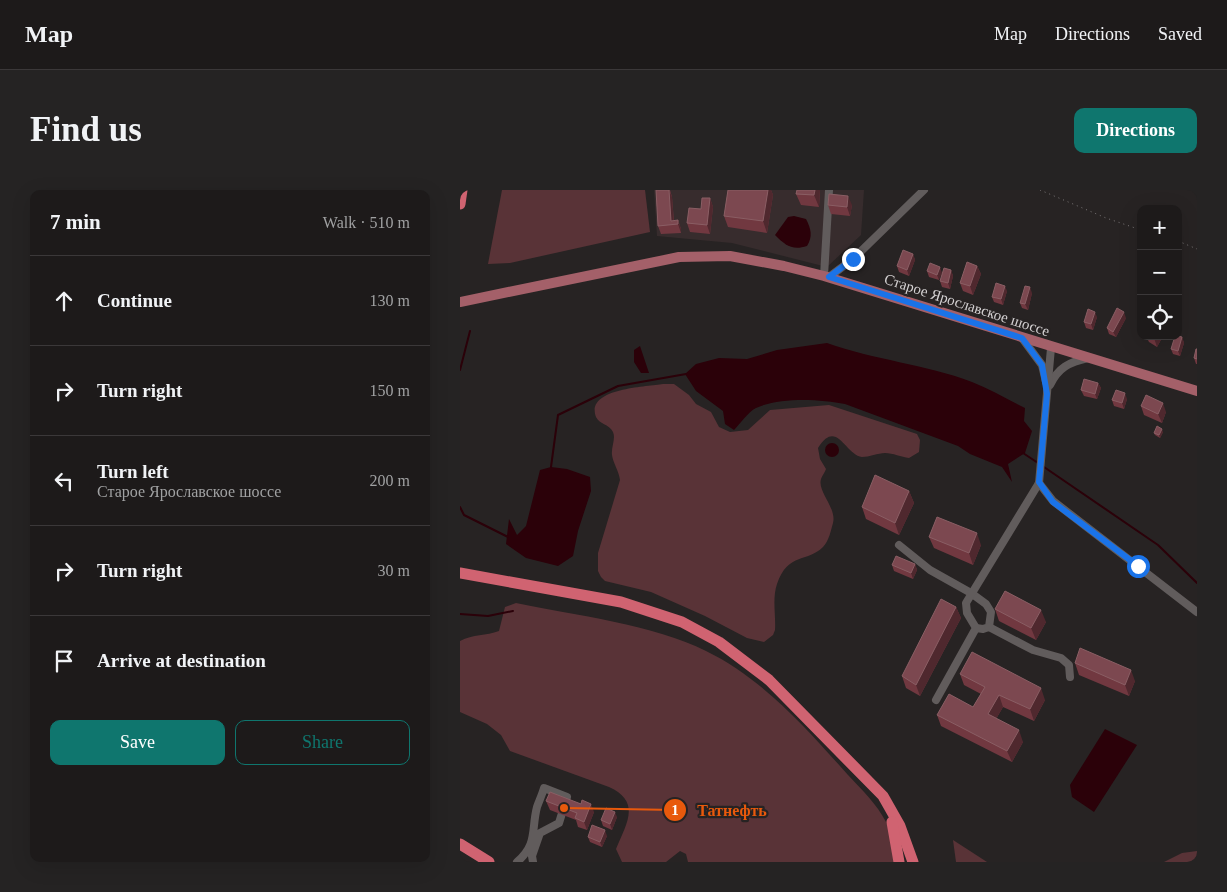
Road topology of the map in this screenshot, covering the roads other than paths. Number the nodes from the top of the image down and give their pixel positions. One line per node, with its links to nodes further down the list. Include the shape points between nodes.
1 (462, 190): 4 (highway)
2 (829, 190): 5 (lane)
3 (924, 190): 5 (lane, via 853,259)
4 (460, 204)
5 (826, 276): 6 (main road, Старое Ярославское шоссе, via 744,258 688,256); 7 (main road, Старое Ярославское шоссе)
6 (460, 302)
7 (1022, 338): 8 (main road, Старое Ярославское шоссе); 11 (lane, via 1042,365)
8 (1051, 348): 9 (main road, Старое Ярославское шоссе); 11 (lane)
9 (1088, 358): 10 (main road, Старое Ярославское шоссе); 11 (lane, via 1075,361 1056,373)
10 (1197, 391)
11 (1047, 394): 12 (lane)
12 (1039, 482): 17 (lane); 18 (lane, via 1053,502)
13 (899, 545): 17 (lane, via 930,570)
14 (460, 568): 16 (highway)
15 (460, 573): 16 (highway)
16 (485, 576): 23 (highway, via 621,602 664,615 700,631 720,642 769,680)
17 (971, 593): 19 (lane, via 986,604 990,612); 20 (lane, via 966,603 967,613)
18 (1197, 612)
19 (990, 626): 20 (lane, via 983,630); 21 (lane, via 1033,650 1061,658 1069,665)
20 (976, 628): 22 (lane)
21 (1070, 677)
22 (936, 700)
23 (866, 780): 29 (highway, via 894,826); 30 (highway, via 883,796 892,811)
24 (460, 844): 26 (highway)
25 (460, 852): 26 (highway)
26 (488, 862)
27 (517, 862): 28 (lane, via 526,854 535,831 537,808 544,788 567,797 559,822 540,833)
28 (533, 862)
29 (899, 862)
30 (913, 862)

